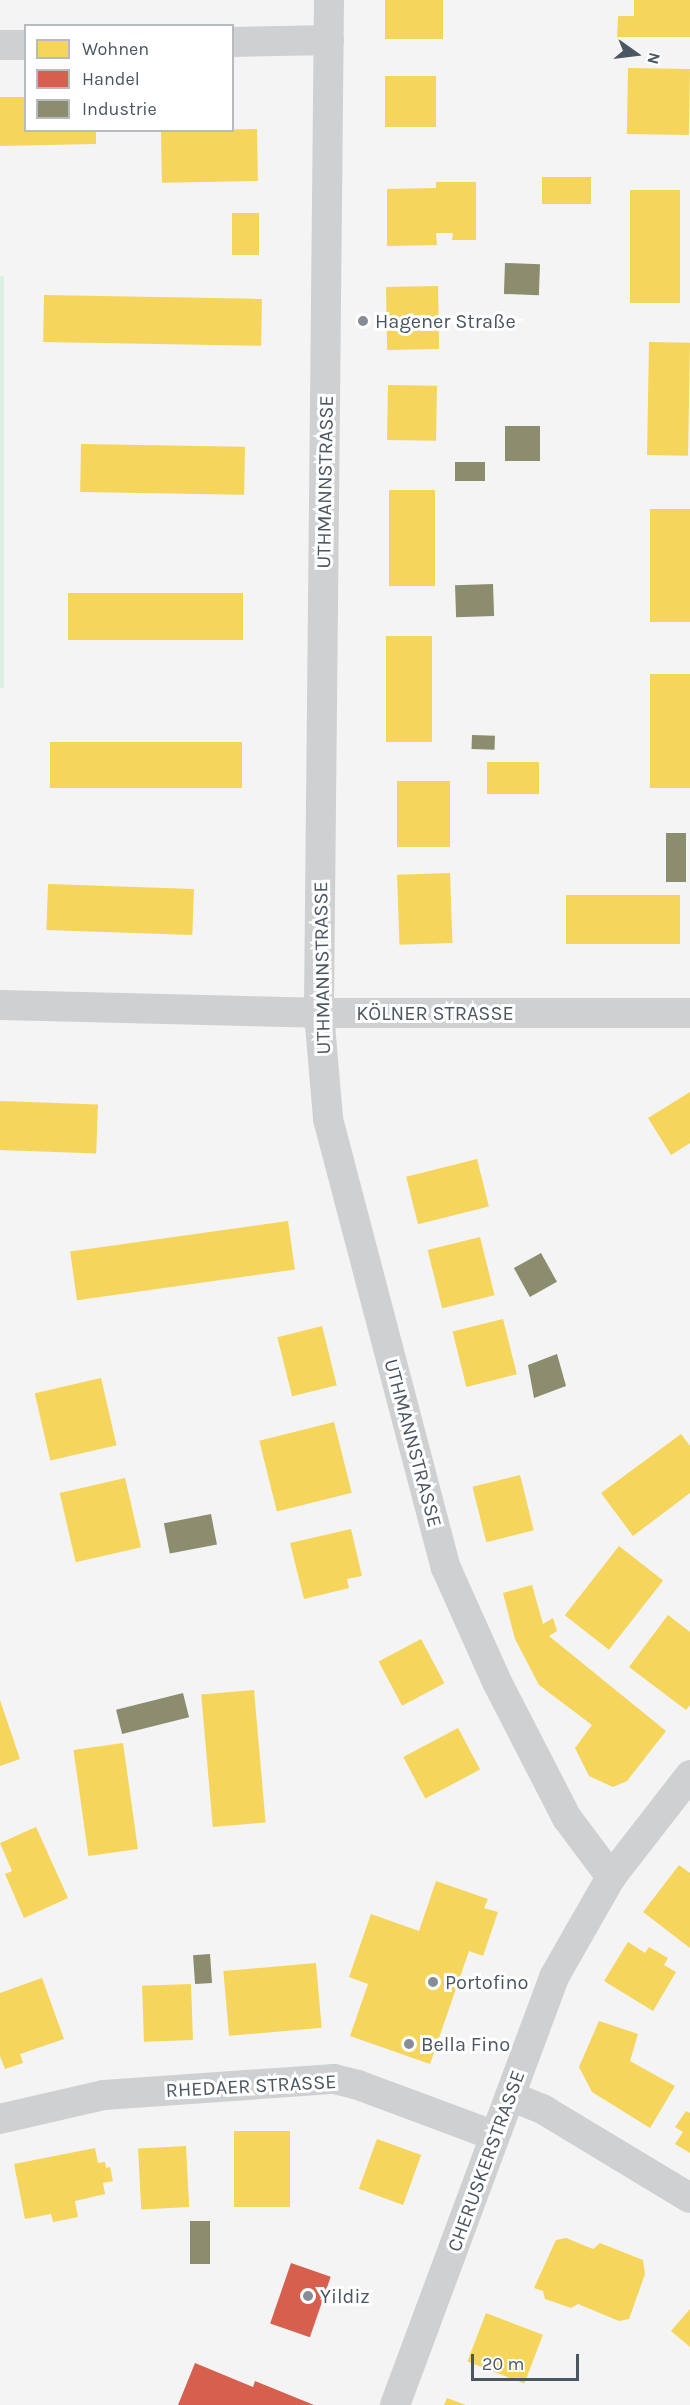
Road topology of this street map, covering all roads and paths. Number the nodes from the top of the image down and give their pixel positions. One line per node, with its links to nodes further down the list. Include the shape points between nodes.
1 (329, 0): 2 (street, UTHMANNSTRASSE)
2 (328, 40): 3 (street); 7 (street, UTHMANNSTRASSE)
3 (234, 42)
4 (0, 45): 5 (street)
5 (24, 45)
6 (0, 1005): 7 (street, KÖLNER STRASSE)
7 (319, 1013): 8 (street, KÖLNER STRASSE); 10 (street, UTHMANNSTRASSE, via 328,1119 446,1568 497,1682 567,1818)
8 (690, 1013)
9 (690, 1774): 10 (street, CHERUSKERSTRASSE)
10 (611, 1877): 11 (street, CHERUSKERSTRASSE, via 555,1977)
11 (510, 2096): 13 (street, CHERUSKERSTRASSE); 14 (street, via 544,2110)
12 (0, 2119): 13 (street, RHEDAER STRASSE, via 104,2095 334,2079)
13 (495, 2136): 15 (street, CHERUSKERSTRASSE)
14 (690, 2198)
15 (395, 2405)

